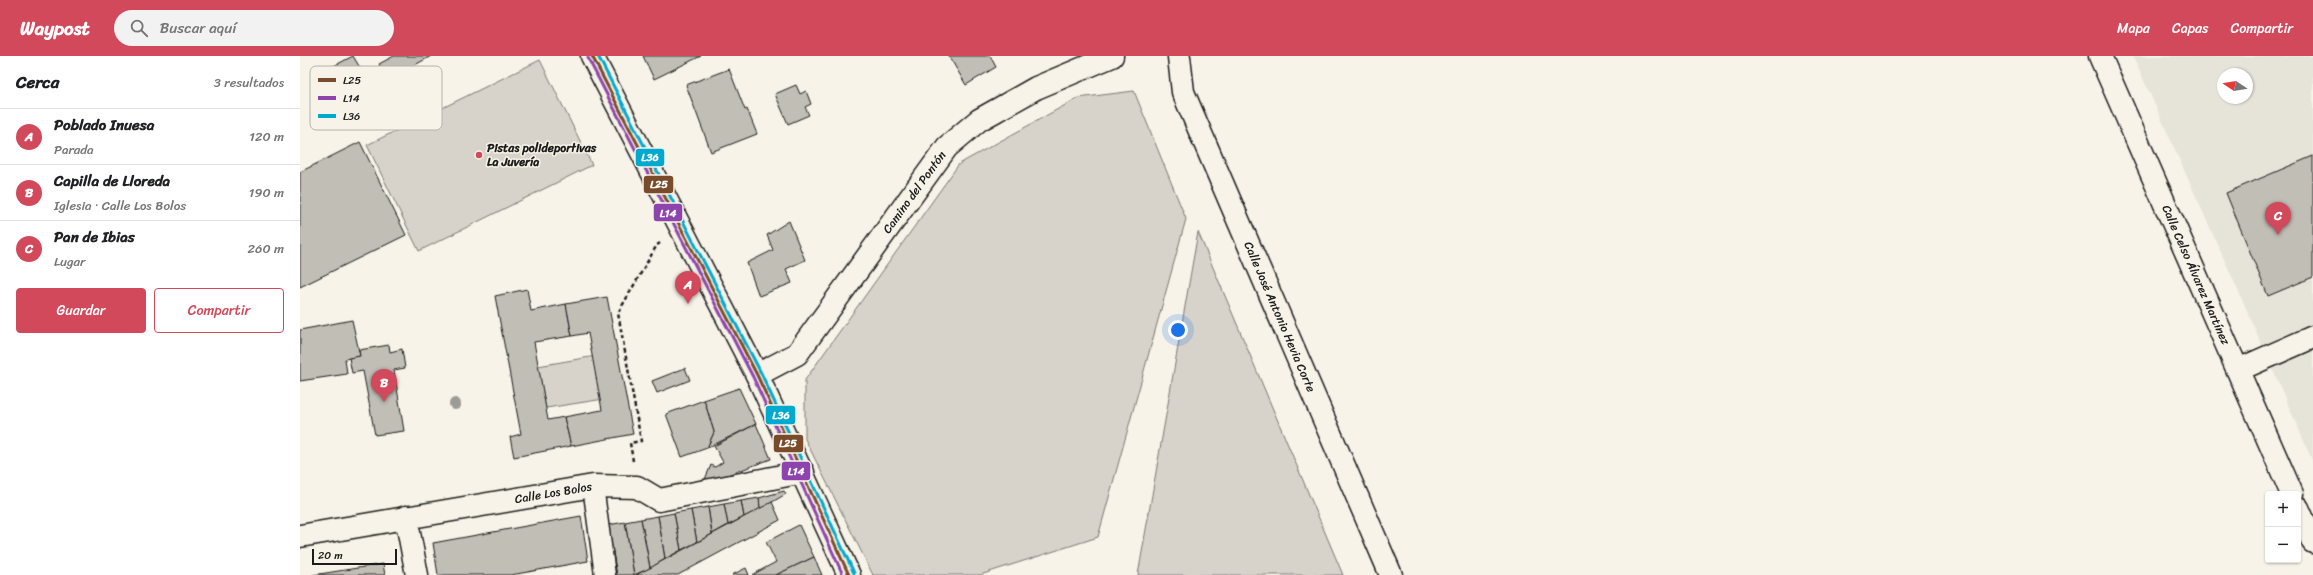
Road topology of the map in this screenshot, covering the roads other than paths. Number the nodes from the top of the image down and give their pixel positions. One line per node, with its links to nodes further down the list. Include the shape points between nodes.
1 (592, 56): 7 (street)
2 (1112, 56): 7 (street, Camino del Pontón, via 1036,88 979,120 947,147 797,354)
3 (1178, 56): 18 (street, Calle José Antonio Hevia Corte, via 1183,92)
4 (2100, 56): 6 (street, Calle Celso Álvarez Martínez)
5 (2313, 337): 6 (street)
6 (2238, 370): 10 (street, Calle Celso Álvarez Martínez)
7 (757, 375): 8 (street)
8 (803, 472): 9 (street, Calle Los Bolos, via 659,500 637,487); 17 (street)
9 (593, 486): 12 (street, Calle Los Bolos); 16 (street)
10 (2291, 491)
11 (2301, 515): 14 (street)
12 (406, 517): 13 (street, Calle Los Bolos); 15 (street)
13 (300, 536)
14 (2313, 542)
15 (418, 575)
16 (605, 575)
17 (849, 575)
18 (1391, 575)

